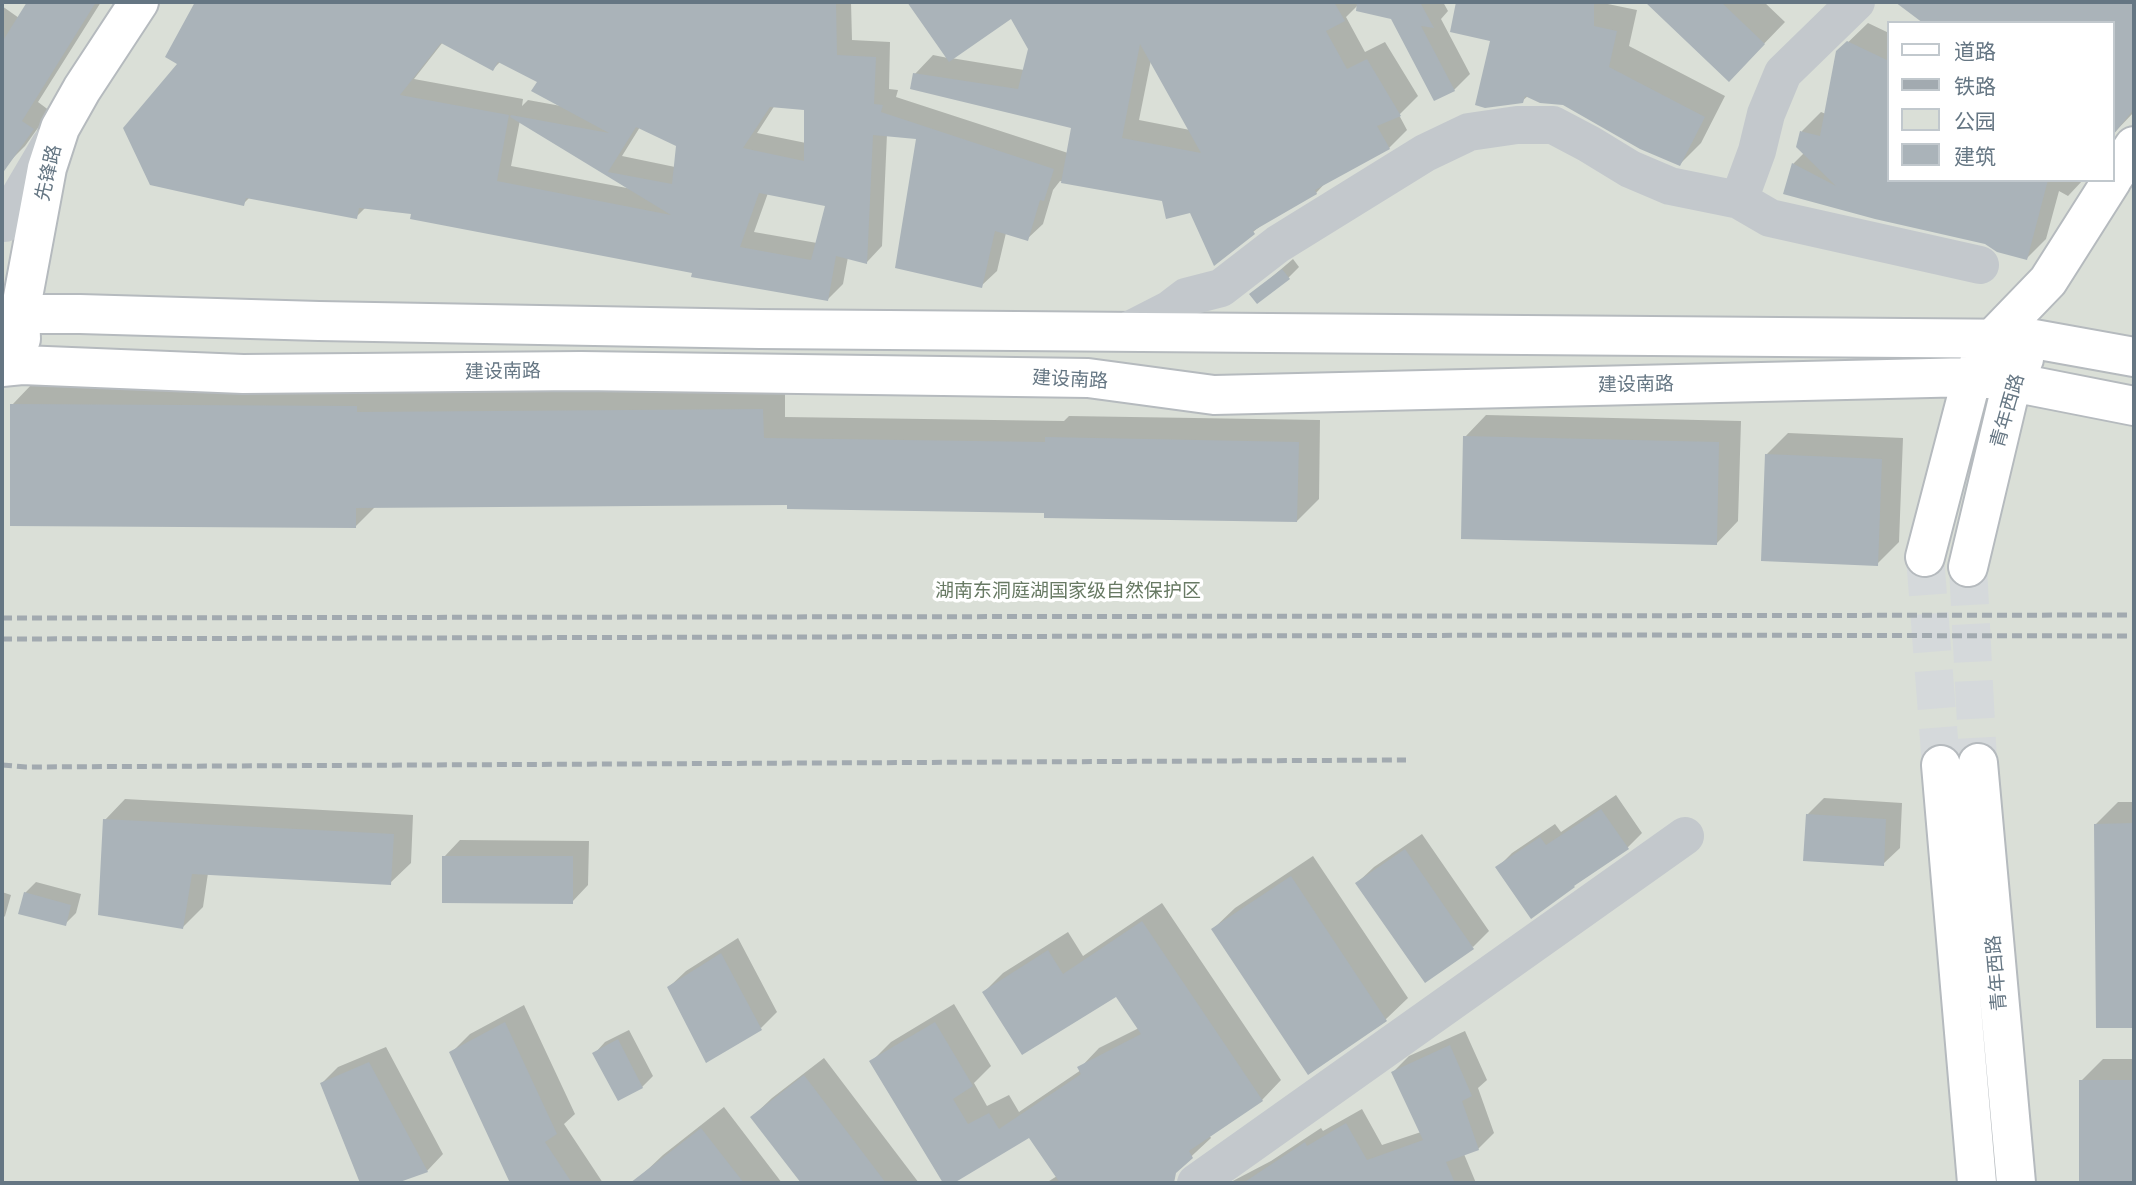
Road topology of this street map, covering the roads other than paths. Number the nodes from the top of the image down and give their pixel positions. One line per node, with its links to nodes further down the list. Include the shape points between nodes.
1 (139, 2): 3 (main road, 先锋路)
2 (1856, 2): 7 (street, via 1783,73)
3 (60, 128): 8 (street); 11 (main road, 先锋路)
4 (2134, 146): 5 (main road)
5 (2115, 176)
6 (2111, 182): 10 (main road)
7 (1739, 200): 9 (street, via 1770,218); 12 (street, via 1670,186 1553,125 1469,132 1425,153 1278,244 1221,288 1186,297)
8 (2, 223)
9 (1980, 265)
10 (2048, 281): 13 (main road, 青年西路); 14 (main road, 青年西路)
11 (11, 314): 12 (main road, via 760,329); 16 (main road, 先锋路)
12 (1128, 331): 13 (main road)
13 (1993, 338): 14 (main road); 17 (main road, 青年西路)
14 (2034, 339): 15 (main road); 18 (main road, 青年西路)
15 (2134, 357)
16 (12, 366): 17 (main road, 建设南路, via 243,374 582,371 1074,378 1213,395)
17 (1972, 377): 18 (main road, 建设南路); 20 (main road, 青年西路)
18 (2012, 382): 19 (main road, 建设南路); 21 (main road, 青年西路)
19 (2134, 407)
20 (1925, 557)
21 (1968, 568)
22 (1978, 763): 27 (main road, 青年西路)
23 (1941, 765): 26 (main road, 青年西路)
24 (1685, 836): 25 (street)
25 (1196, 1183)
26 (1977, 1183)
27 (2016, 1183)

